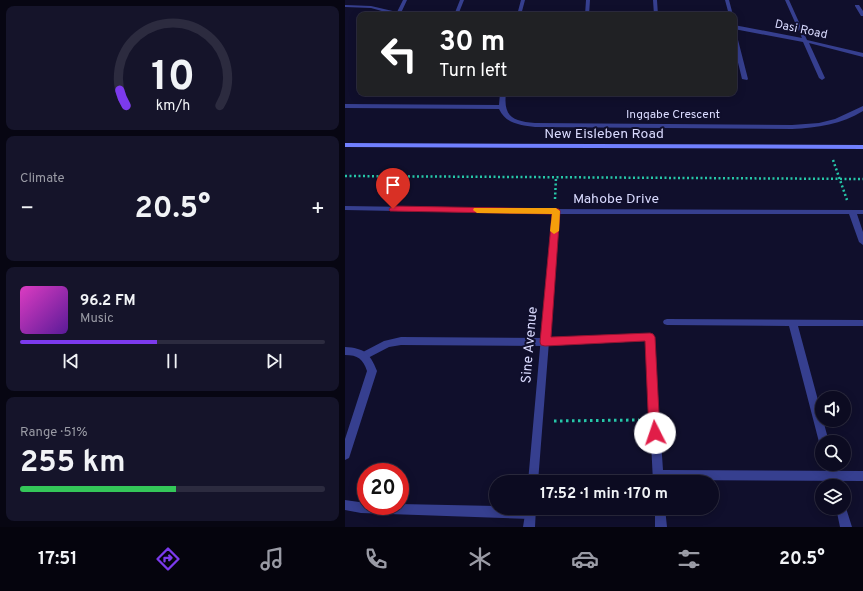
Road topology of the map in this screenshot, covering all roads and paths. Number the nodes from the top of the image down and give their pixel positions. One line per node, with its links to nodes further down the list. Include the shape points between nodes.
1 (405, 0): 11 (street)
2 (462, 0): 12 (street)
3 (523, 0): 13 (street)
4 (588, 0): 14 (street)
5 (655, 0): 15 (street)
6 (727, 0): 16 (street)
7 (787, 0): 19 (street)
8 (345, 6): 10 (street, via 371,7)
9 (857, 6): 17 (street)
10 (389, 12)
11 (401, 12)
12 (457, 12)
13 (520, 12)
14 (587, 12)
15 (656, 12)
16 (730, 12)
17 (863, 15)
18 (737, 28): 19 (street, Dasi Road)
19 (807, 41): 21 (street, Dasi Road); 22 (street)
20 (737, 48): 23 (street)
21 (863, 55)
22 (822, 78)
23 (745, 79)
24 (503, 96): 26 (street)
25 (345, 106): 26 (street)
26 (501, 107): 27 (street, Ingqabe Crescent, via 507,118 535,125 784,127 827,123)
27 (863, 108)
28 (345, 145): 29 (main road, New Eisleben Road)
29 (828, 147): 30 (main road, New Eisleben Road); 33 (path)
30 (863, 147)
31 (345, 176): 32 (path)
32 (556, 178): 33 (path); 35 (path)
33 (840, 179): 34 (path); 37 (path)
34 (863, 179)
35 (555, 207): 36 (street, Mahobe Drive); 37 (street, Mahobe Drive); 43 (street, Sine Avenue)
36 (345, 208)
37 (852, 212): 38 (street, Mahobe Drive); 39 (street)
38 (863, 212)
39 (863, 242)
40 (667, 322): 41 (street)
41 (793, 323): 42 (street); 48 (street)
42 (863, 323)
43 (545, 342): 45 (street, via 401,341 387,344); 46 (street, via 650,337); 47 (street, Sine Avenue)
44 (345, 351): 45 (street, via 357,351)
45 (364, 356): 49 (street, via 369,360 372,371)
46 (653, 419): 47 (path); 51 (street)
47 (538, 421): 50 (street, Sine Avenue)
48 (822, 435)
49 (345, 455)
50 (534, 475)
51 (658, 475)
52 (863, 476): 54 (street)
53 (719, 479): 55 (street)
54 (846, 479)
55 (815, 481)
56 (345, 505): 57 (street, via 361,508)
57 (489, 510)
58 (530, 515): 61 (street)
59 (660, 515): 62 (street)
60 (843, 515): 63 (street)
61 (529, 527)
62 (661, 527)
63 (846, 527)

